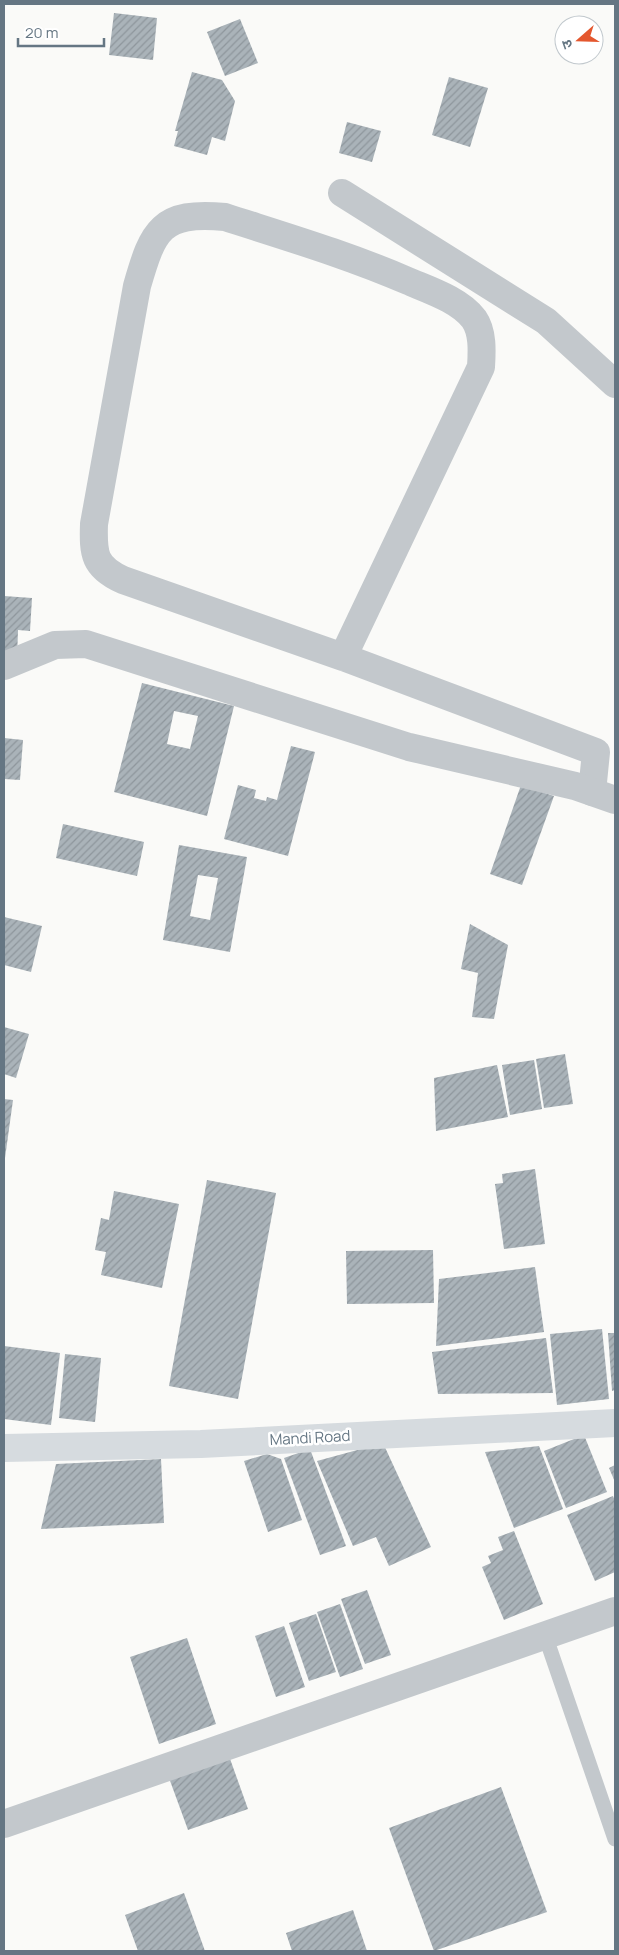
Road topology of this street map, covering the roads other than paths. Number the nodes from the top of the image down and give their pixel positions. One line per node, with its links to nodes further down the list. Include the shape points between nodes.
1 (342, 194): 2 (street, via 546,321)
2 (615, 384)
3 (343, 657): 3 (street, via 123,580 100,565 93,548 94,524 137,286 146,252 156,233 172,221 209,215 225,217 355,258 436,292 468,312 479,330 481,367); 5 (street, via 596,752)
4 (4, 666): 5 (street, via 55,645 86,644 408,747)
5 (604, 796)
6 (615, 1423): 7 (street, Mandi Road, via 200,1444)
7 (4, 1448)
8 (615, 1611): 9 (street)
9 (545, 1635): 10 (street); 11 (lane)
10 (4, 1824)
11 (615, 1839)

